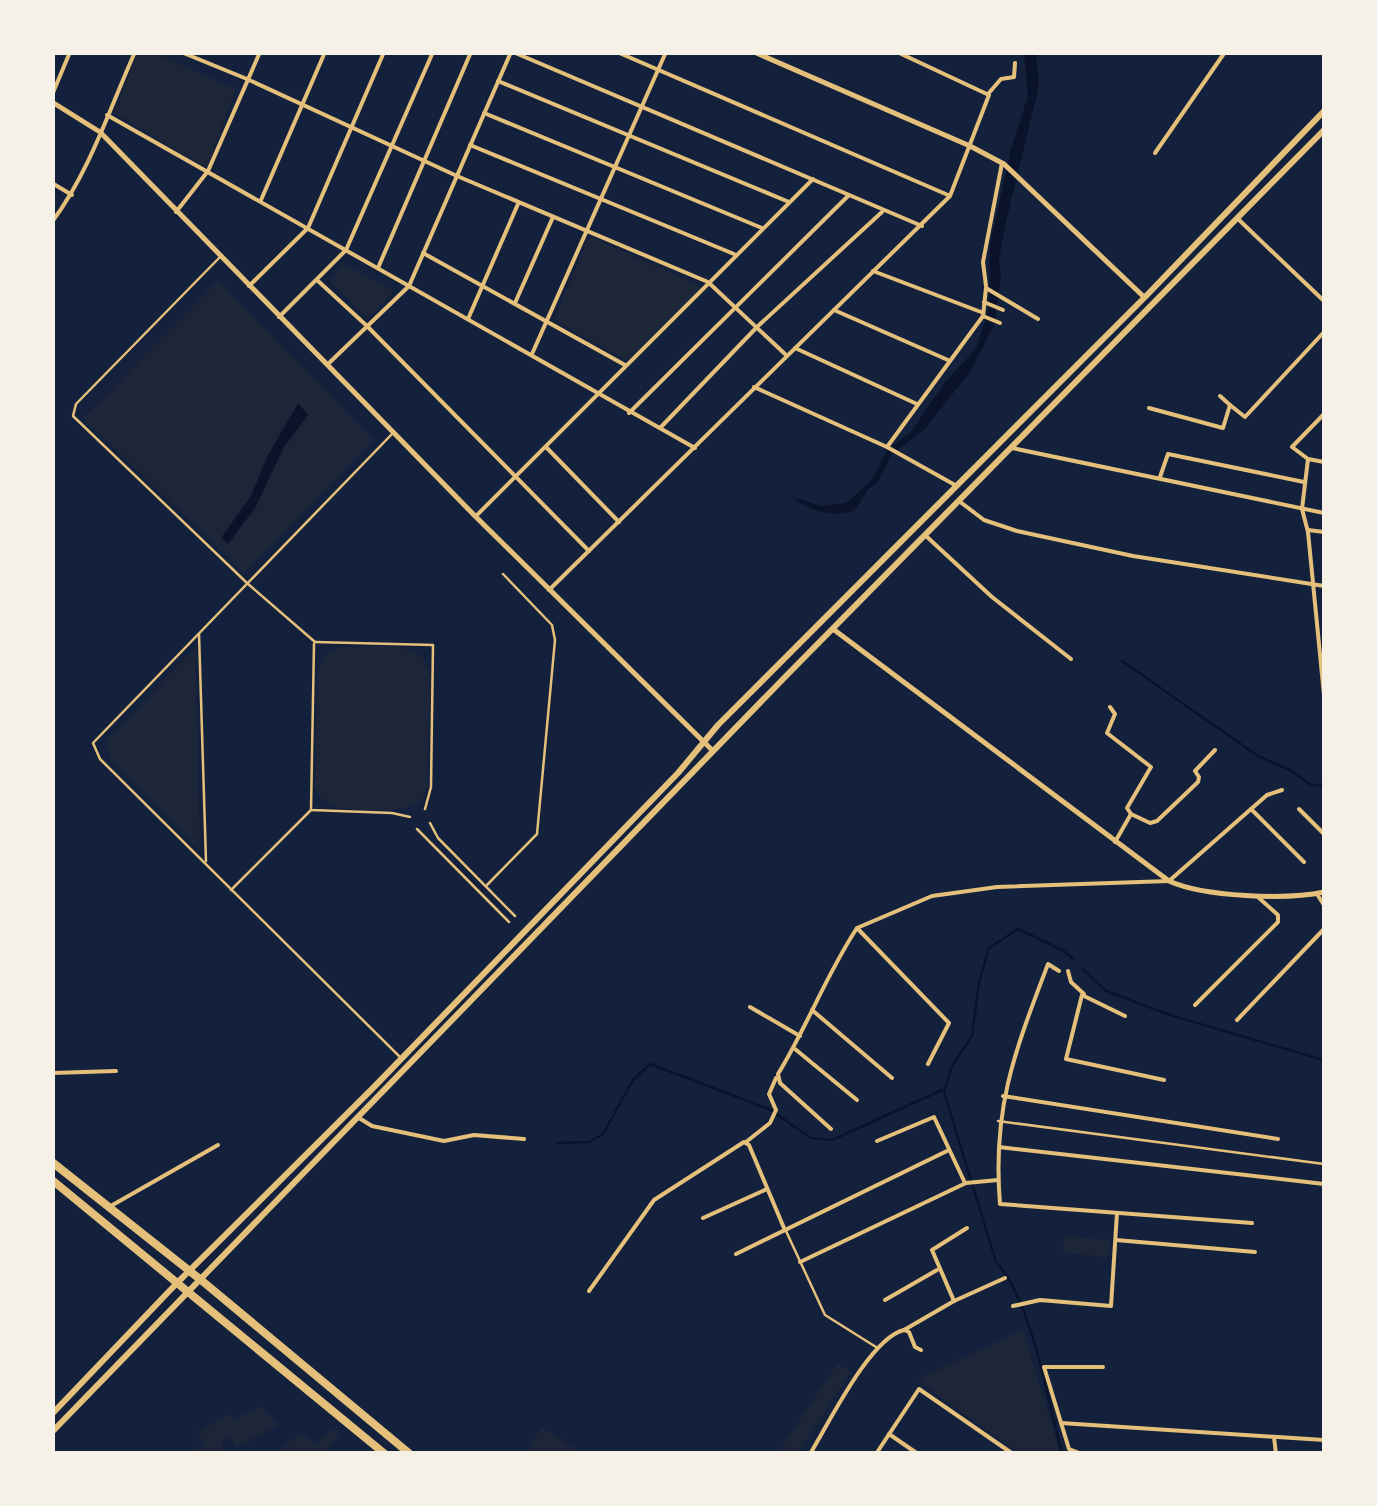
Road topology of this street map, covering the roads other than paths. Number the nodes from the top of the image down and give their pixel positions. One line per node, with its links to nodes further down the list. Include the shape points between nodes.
1 (70, 52): 20 (street)
2 (135, 52): 25 (street)
3 (181, 52): 17 (street)
4 (260, 52): 17 (street)
5 (325, 52): 21 (street)
6 (384, 52): 26 (street)
7 (434, 52): 32 (street)
8 (471, 52): 34 (street)
9 (512, 52): 18 (street); 22 (street)
10 (617, 52): 16 (street)
11 (666, 52): 16 (street)
12 (754, 52): 31 (street)
13 (897, 52): 19 (street)
14 (1225, 52): 33 (street)
15 (1015, 62): 19 (street, via 1014,76 1001,79)
16 (658, 70): 22 (street); 43 (street)
17 (247, 79): 21 (street); 37 (street)
18 (498, 80): 24 (street); 29 (street)
19 (989, 95): 31 (street)
20 (52, 98): 28 (street)
21 (302, 104): 26 (street); 45 (street)
22 (642, 107): 29 (street); 39 (street)
23 (1324, 111): 69 (main road)
24 (484, 113): 30 (street); 36 (street)
25 (107, 115): 28 (street); 37 (street)
26 (350, 127): 32 (street); 54 (street)
27 (1324, 130): 51 (main road)
28 (100, 132): 41 (street); 49 (street)
29 (630, 137): 36 (street); 47 (street)
30 (470, 145): 38 (street); 44 (street)
31 (970, 146): 35 (street); 43 (street)
32 (392, 147): 34 (street); 57 (street)
33 (1155, 152)
34 (424, 160): 38 (street); 61 (street)
35 (1003, 163): 68 (street, via 983,262); 69 (street)
36 (615, 168): 44 (street); 55 (street)
37 (208, 171): 45 (street); 49 (street)
38 (457, 176): 46 (street); 58 (street)
39 (813, 180): 42 (street); 47 (street)
40 (52, 183): 41 (street)
41 (72, 195): 52 (street)
42 (849, 195): 48 (street); 74 (street)
43 (950, 196): 53 (street)
44 (602, 198): 56 (street); 59 (street)
45 (260, 202): 54 (street)
46 (518, 203): 50 (street); 67 (street)
47 (791, 203): 55 (street)
48 (884, 210): 53 (street); 84 (street)
49 (176, 212): 60 (street)
50 (553, 218): 56 (street); 71 (street)
51 (1238, 218): 70 (street); 73 (main road)
52 (52, 222)
53 (922, 226): 62 (street)
54 (308, 228): 57 (street); 65 (street)
55 (764, 229): 59 (street)
56 (588, 233): 64 (street); 81 (street)
57 (346, 250): 61 (street); 63 (street)
58 (423, 254): 66 (street); 67 (street)
59 (736, 255): 64 (street)
60 (220, 257): 65 (street); 124 (lane, via 76,404 74,416)
61 (378, 268): 66 (street)
62 (873, 272): 76 (street); 77 (street)
63 (317, 280): 78 (street); 83 (street)
64 (708, 282): 74 (street); 91 (street)
65 (249, 286): 78 (street)
66 (409, 286): 79 (street); 83 (street)
67 (484, 288): 71 (street); 79 (street)
68 (988, 289): 72 (street); 80 (street)
69 (1144, 297): 73 (street); 113 (main road)
70 (1324, 301)
71 (515, 303): 81 (street)
72 (986, 303): 75 (street); 77 (street)
73 (1152, 304): 107 (main road)
74 (734, 305): 84 (street); 98 (street)
75 (1001, 309)
76 (834, 310): 86 (street); 89 (street)
77 (984, 315): 82 (street); 89 (street)
78 (279, 318): 90 (street)
79 (468, 319): 87 (street)
80 (1038, 319)
81 (549, 322): 87 (street); 91 (street)
82 (998, 322)
83 (368, 326): 90 (street); 110 (street)
84 (758, 327): 88 (street); 100 (street)
85 (1324, 332): 96 (street, via 1245,417)
86 (794, 348): 88 (street); 95 (street)
87 (532, 355): 93 (street)
88 (786, 355): 92 (street)
89 (948, 360): 95 (street)
90 (328, 364): 103 (street)
91 (625, 366): 93 (street)
92 (754, 387): 105 (street); 106 (street)
93 (596, 395): 98 (street); 104 (street)
94 (1220, 396): 96 (street)
95 (917, 404): 105 (street)
96 (1230, 404): 101 (street)
97 (1149, 408): 101 (street)
98 (629, 413): 100 (street)
99 (1324, 414): 108 (street, via 1292,447)
100 (660, 428): 106 (street)
101 (1223, 428): 102 (street)
102 (1230, 430)
103 (393, 432): 117 (street); 124 (lane)
104 (546, 446): 110 (street); 118 (street)
105 (888, 447): 113 (street)
106 (694, 448): 118 (street)
107 (1012, 448): 111 (street); 114 (main road)
108 (1308, 459): 109 (street); 112 (street)
109 (1324, 462)
110 (516, 476): 117 (street); 122 (street)
111 (1160, 478): 112 (street, via 1168,454); 115 (street)
112 (1304, 482): 115 (street)
113 (954, 485): 135 (main road)
114 (960, 502): 121 (main road); 125 (street, via 984,520 1017,531)
115 (1302, 509): 116 (street); 119 (street)
116 (1324, 513)
117 (475, 516): 127 (street)
118 (619, 522): 122 (street)
119 (1308, 530): 120 (street); 125 (street)
120 (1324, 532)
121 (926, 536): 128 (main road); 132 (street)
122 (589, 551): 127 (street)
123 (503, 574): 152 (lane, via 552,625 555,640 537,834)
124 (247, 583): 129 (lane); 131 (lane)
125 (1312, 584): 126 (street); 130 (street)
126 (1324, 586)
127 (548, 590): 135 (street)
128 (833, 629): 137 (main road); 148 (street)
129 (200, 632): 150 (lane); 150 (lane, via 93,743 100,759)
130 (1322, 641): 133 (street)
131 (314, 642): 141 (lane); 142 (lane, via 433,645)
132 (1071, 659)
133 (1324, 695)
134 (1110, 707): 143 (street, via 1115,714 1106,733 1151,767 1126,808)
135 (705, 742): 137 (street); 171 (main road)
136 (1215, 750): 143 (street, via 1195,771 1198,782 1154,824)
137 (713, 751): 180 (main road)
138 (1282, 790): 140 (street)
139 (1299, 808): 147 (street)
140 (1251, 809): 149 (street); 151 (street)
141 (311, 810): 144 (lane); 153 (lane)
142 (425, 810)
143 (1131, 814): 148 (street)
144 (410, 817)
145 (430, 823): 152 (lane)
146 (417, 829): 158 (lane)
147 (1324, 834)
148 (1115, 842): 151 (street)
149 (1304, 862)
150 (206, 864): 153 (lane)
151 (1170, 881): 155 (street, via 1205,893); 159 (street, via 932,896)
152 (486, 886): 157 (lane)
153 (232, 890): 171 (lane)
154 (1321, 893): 155 (street); 156 (street)
155 (1255, 894): 164 (street, via 1279,920)
156 (1324, 905)
157 (515, 916)
158 (509, 922)
159 (857, 928): 166 (street); 172 (street, via 948,1023)
160 (1324, 930): 168 (street)
161 (1060, 971): 178 (street, via 1048,964)
162 (1068, 972): 163 (street)
163 (1084, 994): 167 (street); 177 (street, via 1066,1059)
164 (1194, 1005)
165 (750, 1007): 169 (street)
166 (812, 1010): 169 (street); 176 (street)
167 (1125, 1016)
168 (1237, 1020)
169 (800, 1036): 170 (street)
170 (794, 1048): 175 (street); 179 (street)
171 (401, 1059): 208 (main road)
172 (928, 1064)
173 (116, 1071): 174 (street)
174 (52, 1073)
175 (778, 1074): 182 (street); 186 (street, via 769,1094 776,1110 772,1120)
176 (892, 1078)
177 (1164, 1080)
178 (1003, 1096): 181 (street); 184 (street)
179 (857, 1100)
180 (358, 1118): 183 (street, via 444,1141); 210 (main road)
181 (998, 1121): 188 (street); 191 (lane)
182 (832, 1128)
183 (524, 1138)
184 (1278, 1138)
185 (877, 1141): 189 (street, via 931,1116)
186 (746, 1142): 196 (street); 212 (street, via 654,1200)
187 (218, 1145): 197 (street)
188 (999, 1147): 193 (street); 195 (street)
189 (950, 1150): 194 (street); 201 (street)
190 (52, 1162): 197 (highway)
191 (1324, 1164)
192 (52, 1180): 211 (highway)
193 (998, 1180): 194 (street); 198 (street, via 1000,1204)
194 (966, 1183): 206 (street)
195 (1324, 1184)
196 (769, 1188): 199 (street); 201 (street)
197 (109, 1207): 208 (highway)
198 (1117, 1213): 200 (street); 203 (street)
199 (704, 1218)
200 (1252, 1223)
201 (784, 1228): 205 (street); 206 (lane)
202 (968, 1228): 207 (street, via 933,1248)
203 (1116, 1240): 204 (street); 216 (street, via 1111,1306 1040,1300)
204 (1254, 1252)
205 (736, 1254)
206 (800, 1262): 218 (lane, via 825,1314)
207 (939, 1268): 214 (street); 215 (street)
208 (189, 1270): 210 (highway); 211 (main road)
209 (1005, 1278): 215 (street)
210 (201, 1280): 213 (main road); 228 (highway)
211 (176, 1284): 213 (highway); 221 (main road)
212 (589, 1291)
213 (187, 1294): 223 (main road); 227 (highway)
214 (885, 1300)
215 (954, 1301): 217 (street)
216 (1012, 1306)
217 (904, 1330): 218 (street); 219 (street)
218 (877, 1348): 229 (street)
219 (921, 1350)
220 (1103, 1367): 222 (street, via 1044,1367)
221 (52, 1414)
222 (1060, 1423): 225 (street); 233 (street, via 1069,1449)
223 (52, 1432)
224 (890, 1434): 230 (street); 231 (street); 232 (street, via 920,1389)
225 (1274, 1437): 226 (street); 234 (street)
226 (1324, 1440)
227 (384, 1454)
228 (410, 1454)
229 (810, 1454)
230 (876, 1454)
231 (918, 1454)
232 (1013, 1454)
233 (1082, 1454)
234 (1276, 1454)

